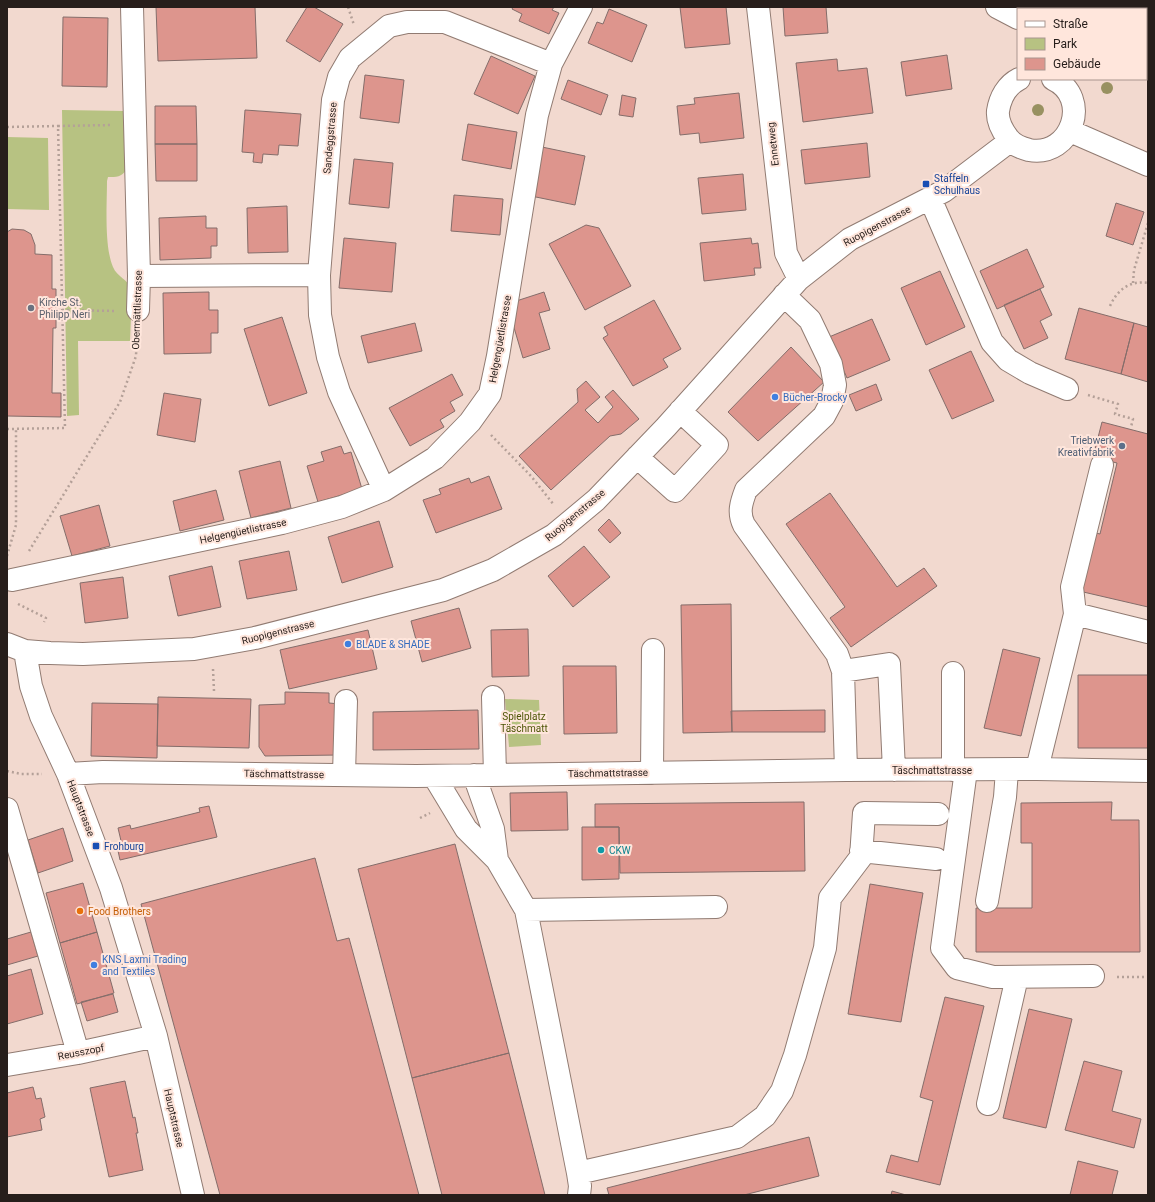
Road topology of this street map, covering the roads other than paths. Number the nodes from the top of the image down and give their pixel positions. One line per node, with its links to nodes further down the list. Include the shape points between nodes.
1 (132, 7): 14 (street, Obermättlistrasse)
2 (581, 7): 6 (street, Helgengüetlistrasse)
3 (758, 7): 15 (street, Ennetweg, via 786,253)
4 (997, 7): 5 (street)
5 (1017, 17)
6 (551, 64): 13 (street, Sandeggstrasse, via 445,22 407,22 389,26 350,58 339,77 332,100); 22 (street, Helgengüetlistrasse, via 537,116 490,394 473,417 435,458)
7 (1018, 80): 10 (street, via 1006,89 999,102 998,116 1002,130)
8 (1054, 80): 9 (street, via 1068,91 1074,104 1074,118)
9 (1070, 131): 10 (street, via 1061,142 1049,149 1036,151 1022,148); 11 (street)
10 (1010, 141): 12 (street, Ruopigenstrasse, via 944,191)
11 (1148, 165)
12 (930, 198): 15 (street, Ruopigenstrasse, via 850,239); 18 (street, via 992,342 1014,363)
13 (319, 275): 14 (street); 22 (street, Sandeggstrasse, via 320,315 328,357 339,392)
14 (139, 276): 17 (street, Obermättlistrasse)
15 (799, 279): 16 (street, Ruopigenstrasse)
16 (784, 294): 19 (street, Ruopigenstrasse); 28 (street, via 810,320 831,364 835,385 832,401 824,416 746,490 740,505 740,517 836,654)
17 (138, 310)
18 (1067, 389)
19 (680, 412): 20 (street, Ruopigenstrasse); 20 (street, via 717,445 675,491)
20 (637, 457): 26 (street, Ruopigenstrasse, via 596,500 554,536 493,570 443,590 255,638 194,649 83,654)
21 (1102, 465): 24 (street, via 1072,587)
22 (384, 490): 23 (street, Helgengüetlistrasse, via 342,507)
23 (13, 591)
24 (1075, 614): 25 (street); 32 (street)
25 (1148, 632)
26 (16, 648): 39 (street, Hauptstrasse, via 41,716)
27 (653, 650): 38 (street)
28 (843, 671): 33 (street); 34 (street, via 889,664)
29 (953, 673): 35 (street)
30 (493, 697): 42 (street)
31 (346, 701): 40 (street)
32 (1037, 769): 36 (street, Täschmattstrasse); 37 (street, Täschmattstrasse)
33 (846, 770): 34 (street, Täschmattstrasse); 38 (street, Täschmattstrasse)
34 (894, 770): 35 (street, Täschmattstrasse)
35 (960, 770): 36 (street, Täschmattstrasse); 53 (street, via 942,948 956,968 993,977)
36 (1007, 770): 49 (street, via 1005,797)
37 (1148, 771)
38 (652, 773): 42 (street, Täschmattstrasse)
39 (68, 774): 40 (street, Täschmattstrasse, via 103,772); 54 (street, Hauptstrasse, via 111,888)
40 (344, 775): 43 (street, Täschmattstrasse)
41 (474, 775): 42 (street, Täschmattstrasse); 43 (street, Täschmattstrasse); 48 (street, via 493,829)
42 (495, 775)
43 (434, 776): 48 (street, via 466,829)
44 (7, 808): 55 (street)
45 (938, 814): 46 (street, via 864,813)
46 (861, 851): 47 (street); 58 (street, via 860,858 830,898 825,948 794,1055 782,1091 765,1116 737,1137)
47 (936, 859)
48 (497, 860): 51 (street)
49 (987, 901)
50 (716, 907): 51 (street)
51 (526, 910): 58 (street)
52 (1093, 976): 53 (street)
53 (1017, 977): 57 (street)
54 (156, 1036): 55 (street, Reusszopf); 59 (street, Hauptstrasse)
55 (78, 1053): 56 (street, Reusszopf)
56 (7, 1065)
57 (988, 1104)
58 (578, 1173): 60 (street)
59 (193, 1195)
60 (579, 1195)

